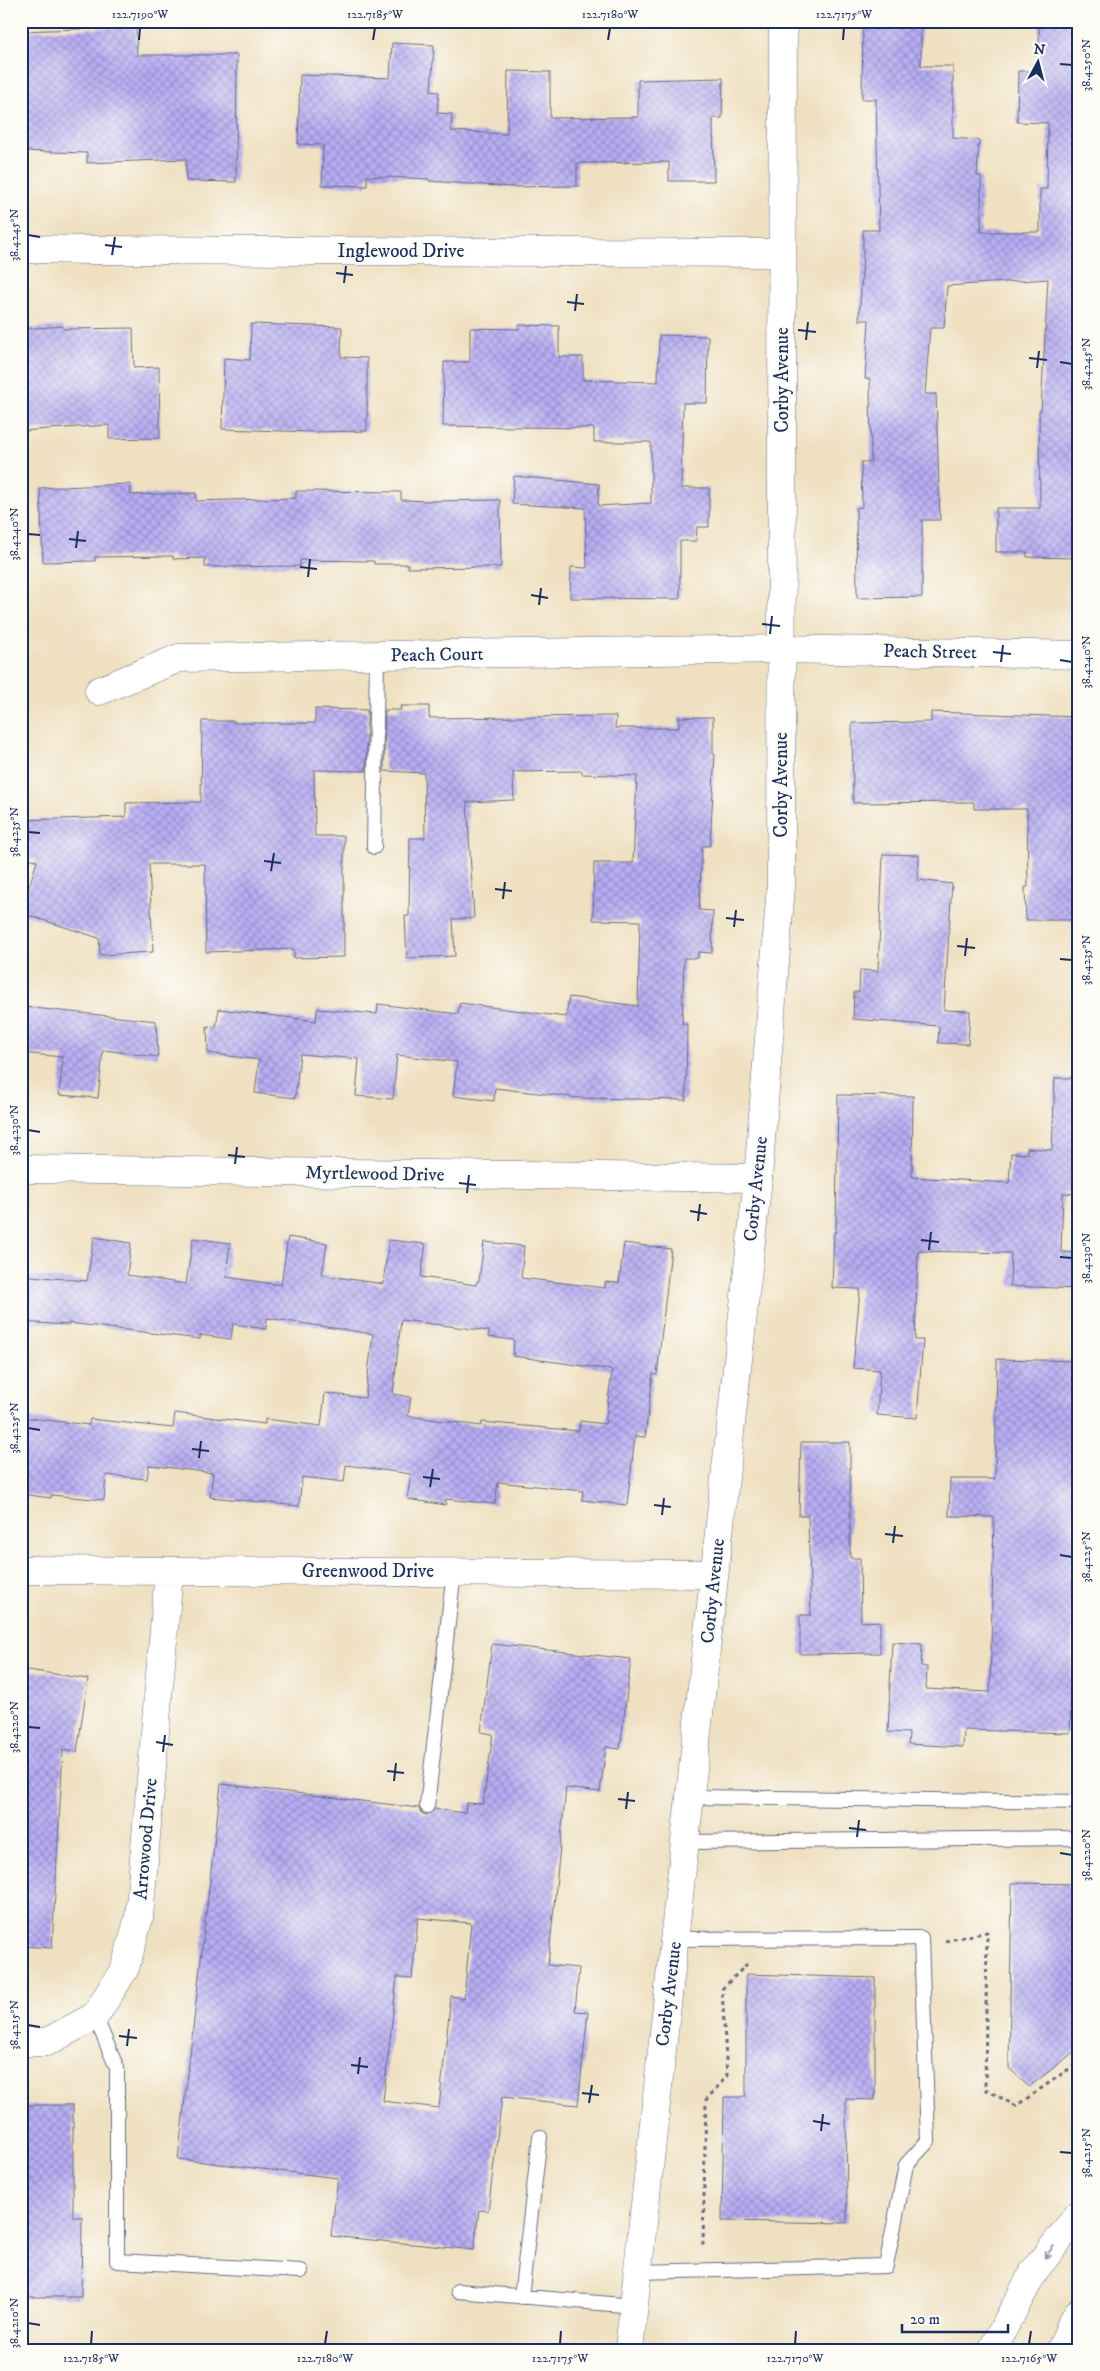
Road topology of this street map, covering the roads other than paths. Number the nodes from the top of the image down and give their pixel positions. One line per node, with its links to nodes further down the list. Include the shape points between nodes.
1 (783, 21): 3 (street, Corby Avenue)
2 (21, 245): 3 (street, Inglewood Drive, via 32,249 100,250)
3 (782, 253): 4 (street, Corby Avenue)
4 (782, 650): 5 (street, Peach Street); 6 (street, Peach Court); 10 (street, Corby Avenue, via 781,886)
5 (1079, 655)
6 (377, 656): 7 (street, Peach Court, via 179,658); 8 (lane)
7 (99, 691)
8 (374, 847)
9 (21, 1169): 10 (street, Myrtlewood Drive)
10 (758, 1178): 14 (street, Corby Avenue)
11 (21, 1570): 12 (street, Greenwood Drive)
12 (170, 1571): 13 (street, Greenwood Drive); 21 (street, Arrowood Drive, via 139,1917 125,1968)
13 (454, 1572): 14 (street, Greenwood Drive); 17 (lane)
14 (714, 1574): 15 (street, Corby Avenue)
15 (691, 1798): 16 (lane); 19 (street, Corby Avenue)
16 (1079, 1802)
17 (427, 1806)
18 (1079, 1838): 19 (lane)
19 (686, 1842): 20 (street, Corby Avenue)
20 (675, 1939): 26 (street, Corby Avenue); 26 (lane, via 921,1938 928,2141 906,2165 886,2266)
21 (95, 2016): 22 (street, Arrowood Drive, via 47,2042); 25 (lane, via 117,2068 117,2261)
22 (21, 2042)
23 (540, 2137): 28 (lane)
24 (1079, 2214): 32 (street, one-way to 32, via 1034,2272)
25 (301, 2271)
26 (637, 2272): 29 (street, Corby Avenue)
27 (458, 2292): 28 (lane)
28 (521, 2297): 29 (lane)
29 (634, 2306): 31 (street, Corby Avenue)
30 (1079, 2312): 33 (street)
31 (628, 2350)
32 (992, 2350)
33 (1061, 2350)

